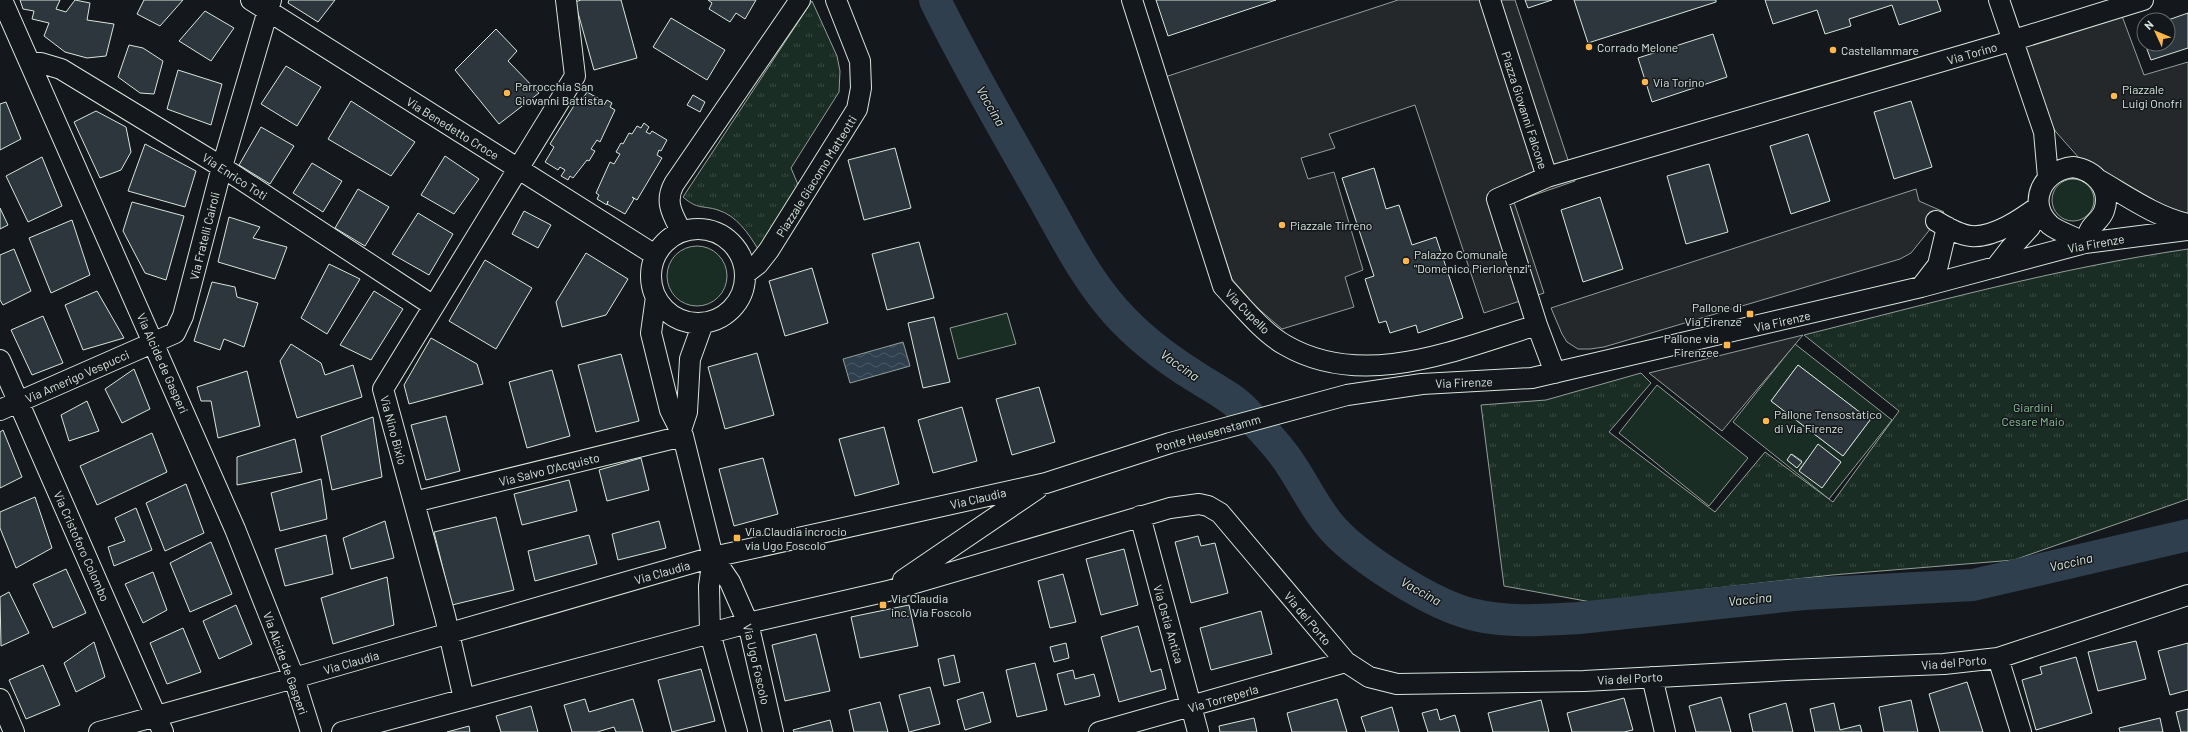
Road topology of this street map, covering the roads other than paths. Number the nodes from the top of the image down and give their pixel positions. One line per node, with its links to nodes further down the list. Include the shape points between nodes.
1 (2, 0): 12 (street, Via Alcide de Gasperi)
2 (251, 0): 10 (street, Via Benedetto Croce)
3 (800, 0): 23 (street, via 674,184 669,206)
4 (836, 0): 27 (street, Piazzale Giacomo Matteotti, via 860,61 861,88 857,109 769,250 758,264)
5 (1132, 0): 32 (street, Via Cupello, via 1223,286 1254,319 1284,345 1320,360 1352,366 1385,364 1421,360)
6 (1490, 0): 17 (street, Piazza Giovanni Falcone)
7 (1999, 0): 11 (street)
8 (2142, 0): 11 (street, Via Torino)
9 (565, 1): 16 (street, Via Nino Bixio, via 575,76)
10 (269, 6): 14 (street, Via Fratelli Cairoli); 16 (street, Via Benedetto Croce)
11 (2011, 41): 13 (street); 17 (street, Via Torino)
12 (30, 63): 14 (street, Via Enrico Toti, via 41,63 61,69); 33 (street, Via Alcide de Gasperi)
13 (2044, 132): 15 (street); 18 (street)
14 (222, 167): 30 (street, Via Enrico Toti); 33 (street, Via Fratelli Cairoli, via 183,316 175,332)
15 (2073, 167): 18 (street, via 2064,168); 19 (street, via 2083,168)
16 (518, 168): 25 (street, Via Benedetto Croce); 30 (street, Via Nino Bixio)
17 (1547, 177): 32 (street, Piazza Giovanni Falcone, via 1497,199)
18 (2048, 177): 20 (street, via 2039,196)
19 (2099, 180): 21 (street, via 2151,210 2177,222); 24 (street, via 2105,195 2104,211 2091,228)
20 (2039, 206): 24 (street, via 2043,217 2050,225); 26 (street, via 2030,227); 28 (street, via 2013,224 1993,232 1971,236 1941,224 1938,265)
21 (2188, 224)
22 (2188, 230): 24 (street, Via Firenze)
23 (681, 231): 25 (street, via 666,241); 27 (street, via 696,228 711,230 724,236 739,253)
24 (2085, 243): 26 (street, Via Firenze)
25 (655, 255): 29 (street, via 651,269)
26 (1996, 268): 28 (street, Via Firenze)
27 (745, 274): 31 (street, via 744,288 729,312)
28 (1921, 287): 35 (street, Via Firenze)
29 (656, 297): 31 (street, via 664,309 675,317); 38 (street, Via Ugo Foscolo, via 651,333 670,410)
30 (432, 305): 40 (street, Via Nino Bixio, via 383,389)
31 (703, 323): 38 (street, via 690,359 687,412)
32 (1537, 325): 35 (street, Piazza Giovanni Falcone)
33 (154, 343): 37 (street, Via Amerigo Vespucci); 51 (street, Via Alcide de Gasperi, via 235,529)
34 (0, 360): 37 (street, Via Cristoforo Colombo)
35 (1555, 373): 36 (street, Via Firenze, via 1500,381 1422,384)
36 (1372, 390): 39 (street, Ponte Heusenstamm, via 1170,443)
37 (9, 406): 55 (street, Via Cristoforo Colombo)
38 (682, 433): 40 (street, Via Salvo D'Acquisto); 42 (street, Via Ugo Foscolo)
39 (1046, 483): 42 (street, Via Claudia); 43 (street, Via Claudia)
40 (414, 502): 47 (street, Via Nino Bixio)
41 (1140, 516): 43 (street, Via Claudia); 49 (street, Via del Porto, via 1191,504 1208,506 1220,513); 54 (street, Via Ostia Antica)
42 (713, 557): 45 (street, Via Ugo Foscolo, via 730,582); 46 (street, Via Ugo Foscolo, via 709,586); 47 (street, Via Claudia)
43 (888, 590): 45 (street, Via Claudia)
44 (2188, 595): 48 (street, Via del Porto)
45 (748, 622): 46 (street, Via Claudia); 61 (street, Via Ugo Foscolo)
46 (710, 633): 52 (street, Via Claudia); 60 (street, Via Ugo Foscolo)
47 (449, 634): 51 (street, Via Claudia); 52 (street, Via Nino Bixio)
48 (1998, 658): 50 (street, Via del Porto, via 1944,664); 65 (street)
49 (1346, 662): 50 (street, Via del Porto, via 1369,677 1397,684 1584,681); 54 (street, Via Torreperla)
50 (1652, 677): 64 (street)
51 (294, 678): 55 (street, Via Claudia); 58 (street, Via Alcide de Gasperi)
52 (464, 698): 59 (street, Via Claudia)
53 (0, 699): 56 (street)
54 (1192, 707): 62 (street, Via Torreperla); 63 (street, Via Ostia Antica)
55 (160, 724): 57 (street, Via Claudia)
56 (14, 732)
57 (100, 732)
58 (311, 732)
59 (342, 732)
60 (737, 732)
61 (773, 732)
62 (1099, 732)
63 (1198, 732)
64 (1665, 732)
65 (2022, 732)

